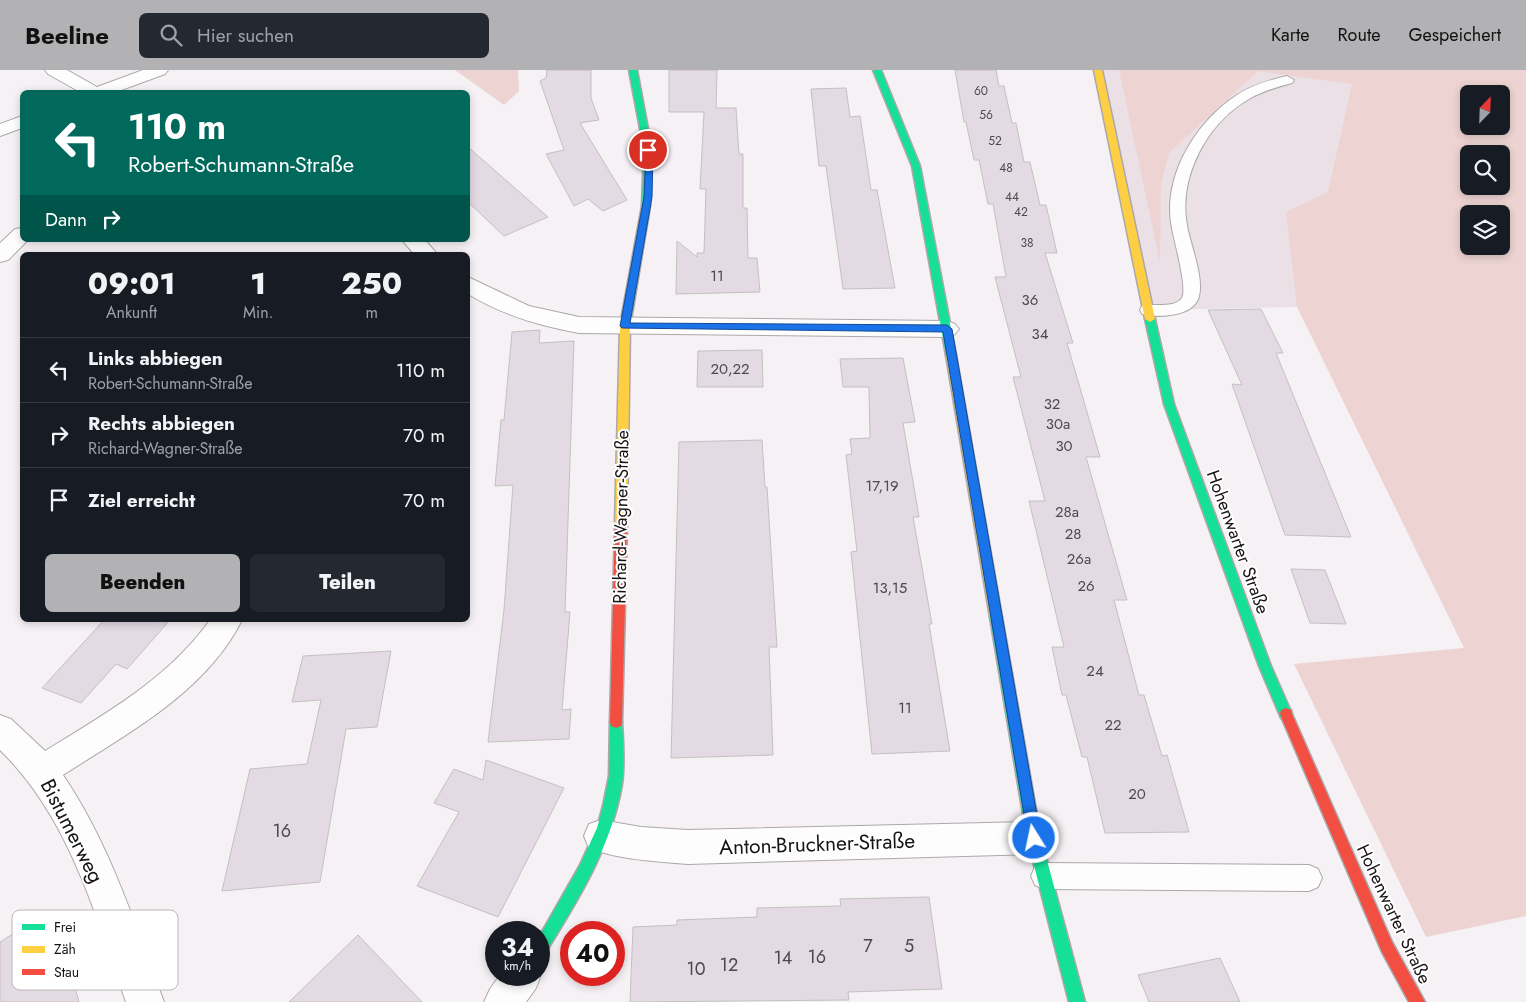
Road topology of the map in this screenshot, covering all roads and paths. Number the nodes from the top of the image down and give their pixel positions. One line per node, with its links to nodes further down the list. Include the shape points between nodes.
1 (54, 70): 7 (street)
2 (159, 70): 8 (street)
3 (633, 70): 15 (street, Richard-Wagner-Straße, via 648,150 648,197)
4 (877, 70): 16 (street, via 916,166)
5 (1098, 70): 14 (street, Hohenwarter Straße)
6 (1287, 80): 14 (lane, via 1267,84 1239,101 1215,121 1195,146 1182,178 1178,199 1181,240 1193,289 1190,299 1182,306 1173,310)
7 (89, 90)
8 (106, 90)
9 (20, 123): 10 (street)
10 (0, 130)
11 (20, 236): 12 (street)
12 (0, 255)
13 (470, 285): 15 (street, via 509,308 541,318 579,325)
14 (1148, 310): 31 (street, Hohenwarter Straße, via 1169,404 1265,666 1387,947)
15 (625, 326): 16 (street); 20 (street, Richard-Wagner-Straße, via 615,782)
16 (947, 329): 21 (street)
17 (226, 622): 19 (street, via 197,660 168,688)
18 (0, 729): 19 (street, Bistumerweg)
19 (42, 771): 24 (street, Bistumerweg, via 66,811)
20 (601, 836): 21 (street, Anton-Bruckner-Straße, via 641,844 688,847); 25 (street, Richard-Wagner-Straße)
21 (1034, 838): 22 (street)
22 (1044, 876): 23 (lane); 30 (street)
23 (1309, 878)
24 (110, 910)
25 (550, 932)
26 (515, 986): 29 (street)
27 (140, 990): 28 (street, Bistumerweg)
28 (145, 1002)
29 (503, 1002)
30 (1077, 1002)
31 (1417, 1002)

